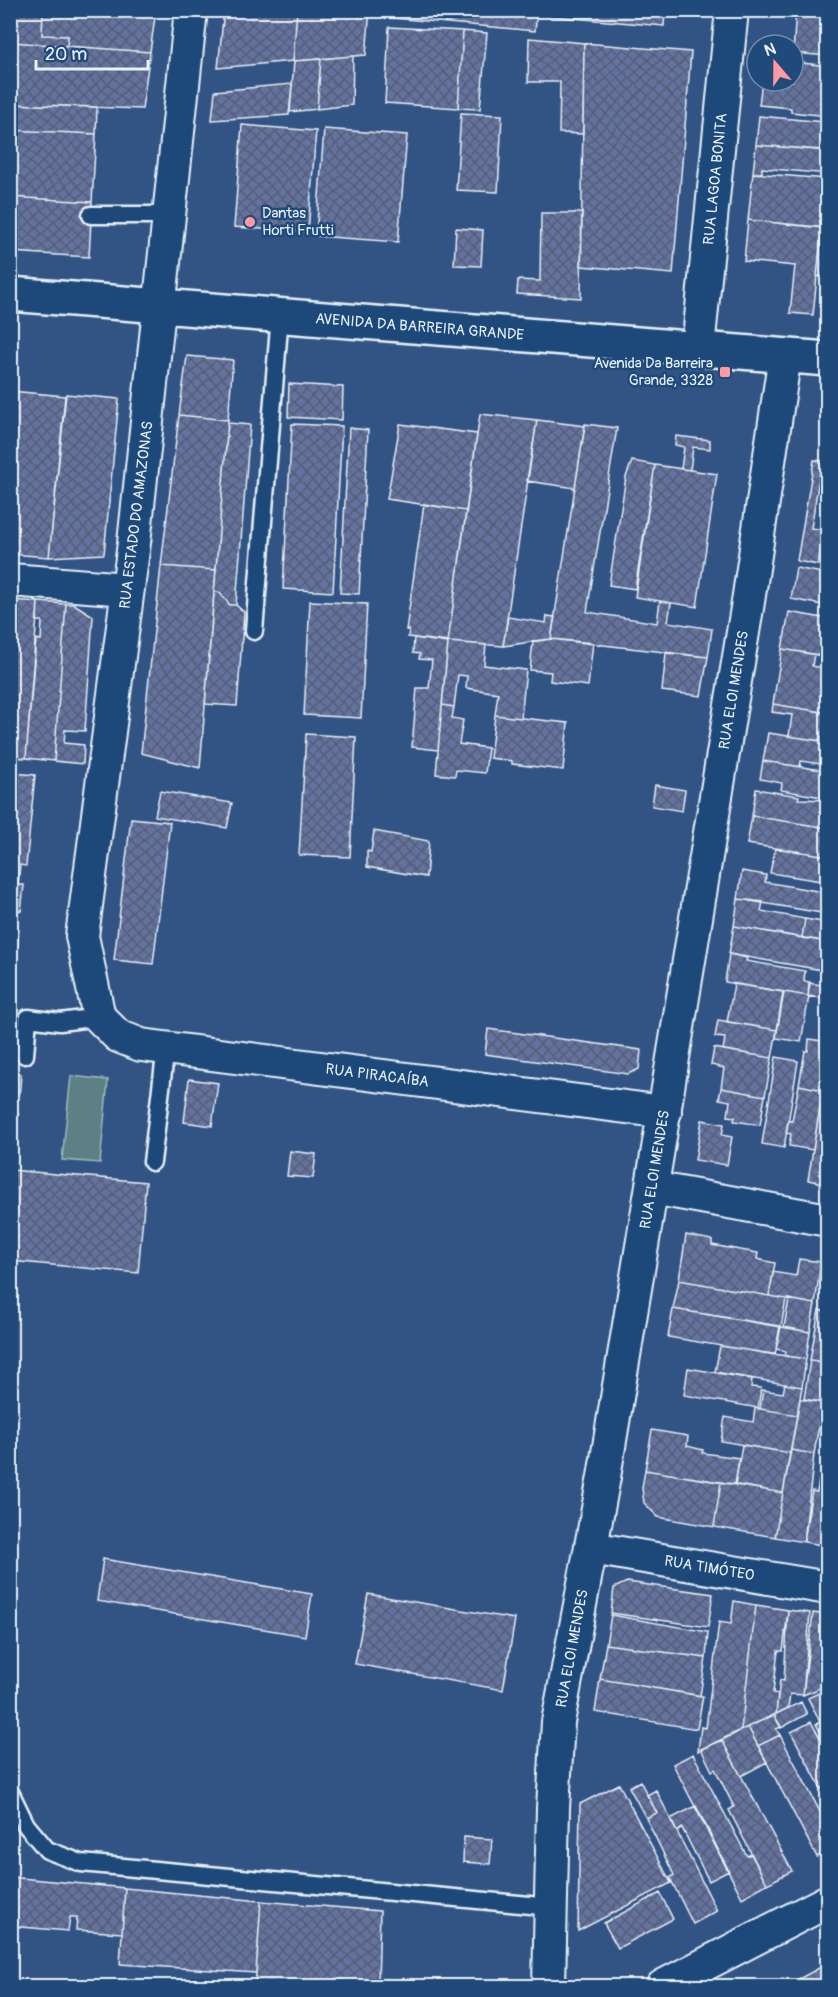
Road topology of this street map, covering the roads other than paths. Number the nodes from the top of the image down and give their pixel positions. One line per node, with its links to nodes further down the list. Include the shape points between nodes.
1 (191, 10): 4 (street, RUA ESTADO DO AMAZONAS)
2 (732, 10): 8 (street, RUA LAGOA BONITA)
3 (91, 215): 4 (lane)
4 (168, 215): 6 (street, RUA ESTADO DO AMAZONAS)
5 (10, 294): 6 (main road, AVENIDA DA BARREIRA GRANDE)
6 (160, 305): 7 (main road, AVENIDA DA BARREIRA GRANDE); 12 (street, RUA ESTADO DO AMAZONAS)
7 (280, 315): 8 (main road, AVENIDA DA BARREIRA GRANDE); 13 (lane)
8 (698, 348): 9 (main road, AVENIDA DA BARREIRA GRANDE)
9 (784, 355): 10 (main road, AVENIDA DA BARREIRA GRANDE); 17 (street, RUA ELOI MENDES, via 748,602)
10 (828, 359)
11 (10, 580): 12 (street)
12 (128, 589): 14 (street, RUA ESTADO DO AMAZONAS, via 82,936)
13 (254, 630)
14 (99, 1017): 15 (street, RUA PIRACAÍBA, via 118,1036); 16 (lane, via 60,1022 28,1018)
15 (165, 1047): 17 (street, RUA PIRACAÍBA); 18 (lane)
16 (25, 1056)
17 (664, 1112): 19 (street, RUA ELOI MENDES)
18 (152, 1162)
19 (652, 1188): 20 (street); 21 (street, RUA ELOI MENDES)
20 (828, 1220)
21 (591, 1548): 22 (street, RUA TIMÓTEO); 25 (street, RUA ELOI MENDES, via 558,1722)
22 (828, 1588)
23 (10, 1792): 25 (lane, via 26,1825 47,1850 81,1863)
24 (828, 1901): 27 (street)
25 (551, 1906): 26 (street, RUA ELOI MENDES)
26 (549, 1986)
27 (663, 1986)

